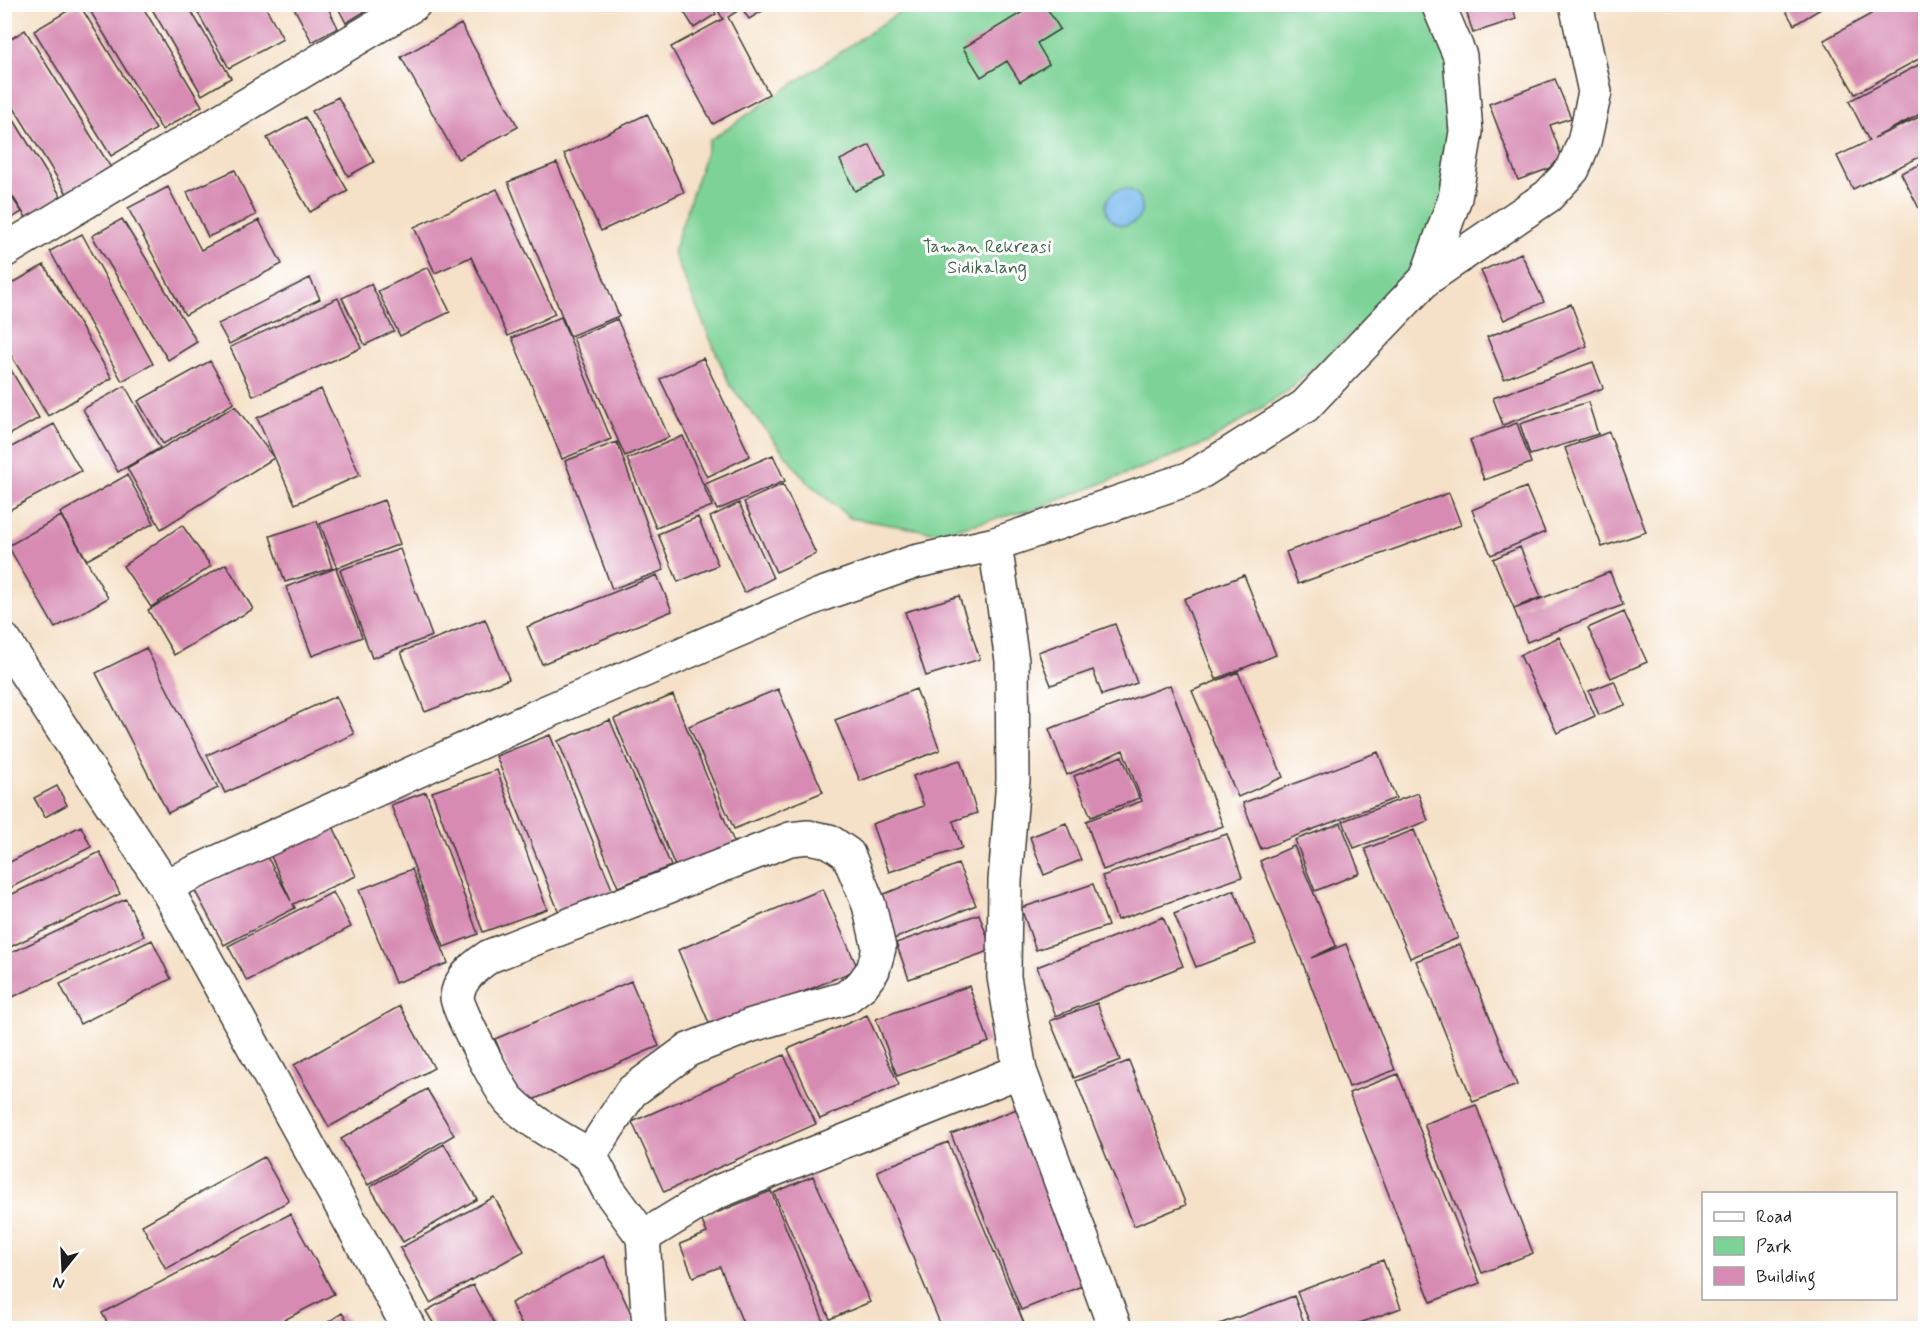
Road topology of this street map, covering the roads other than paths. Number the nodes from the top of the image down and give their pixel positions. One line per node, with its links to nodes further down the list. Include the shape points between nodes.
1 (414, 4): 4 (street)
2 (1438, 4): 5 (street, via 1460,56 1466,132 1455,198)
3 (1576, 4): 5 (street, via 1595,92 1574,169 1548,195)
4 (4, 251)
5 (1426, 279): 6 (street, via 1305,406 1191,478)
6 (995, 544): 8 (street, via 914,562 820,595 544,713); 9 (street, via 1012,661 1013,780 1005,881 1004,977)
7 (4, 640): 8 (street)
8 (165, 886): 12 (street)
9 (1020, 1071): 11 (street, via 715,1192); 14 (street)
10 (590, 1155): 10 (street, via 631,1092 688,1050 752,1025 845,998 862,985 873,970 879,948 869,905 848,854 829,841 790,839 490,956 474,966 457,998 462,1015 508,1099 542,1128); 11 (street, via 608,1189)
11 (643, 1237): 13 (street)
12 (409, 1329)
13 (649, 1329)
14 (1115, 1329)

